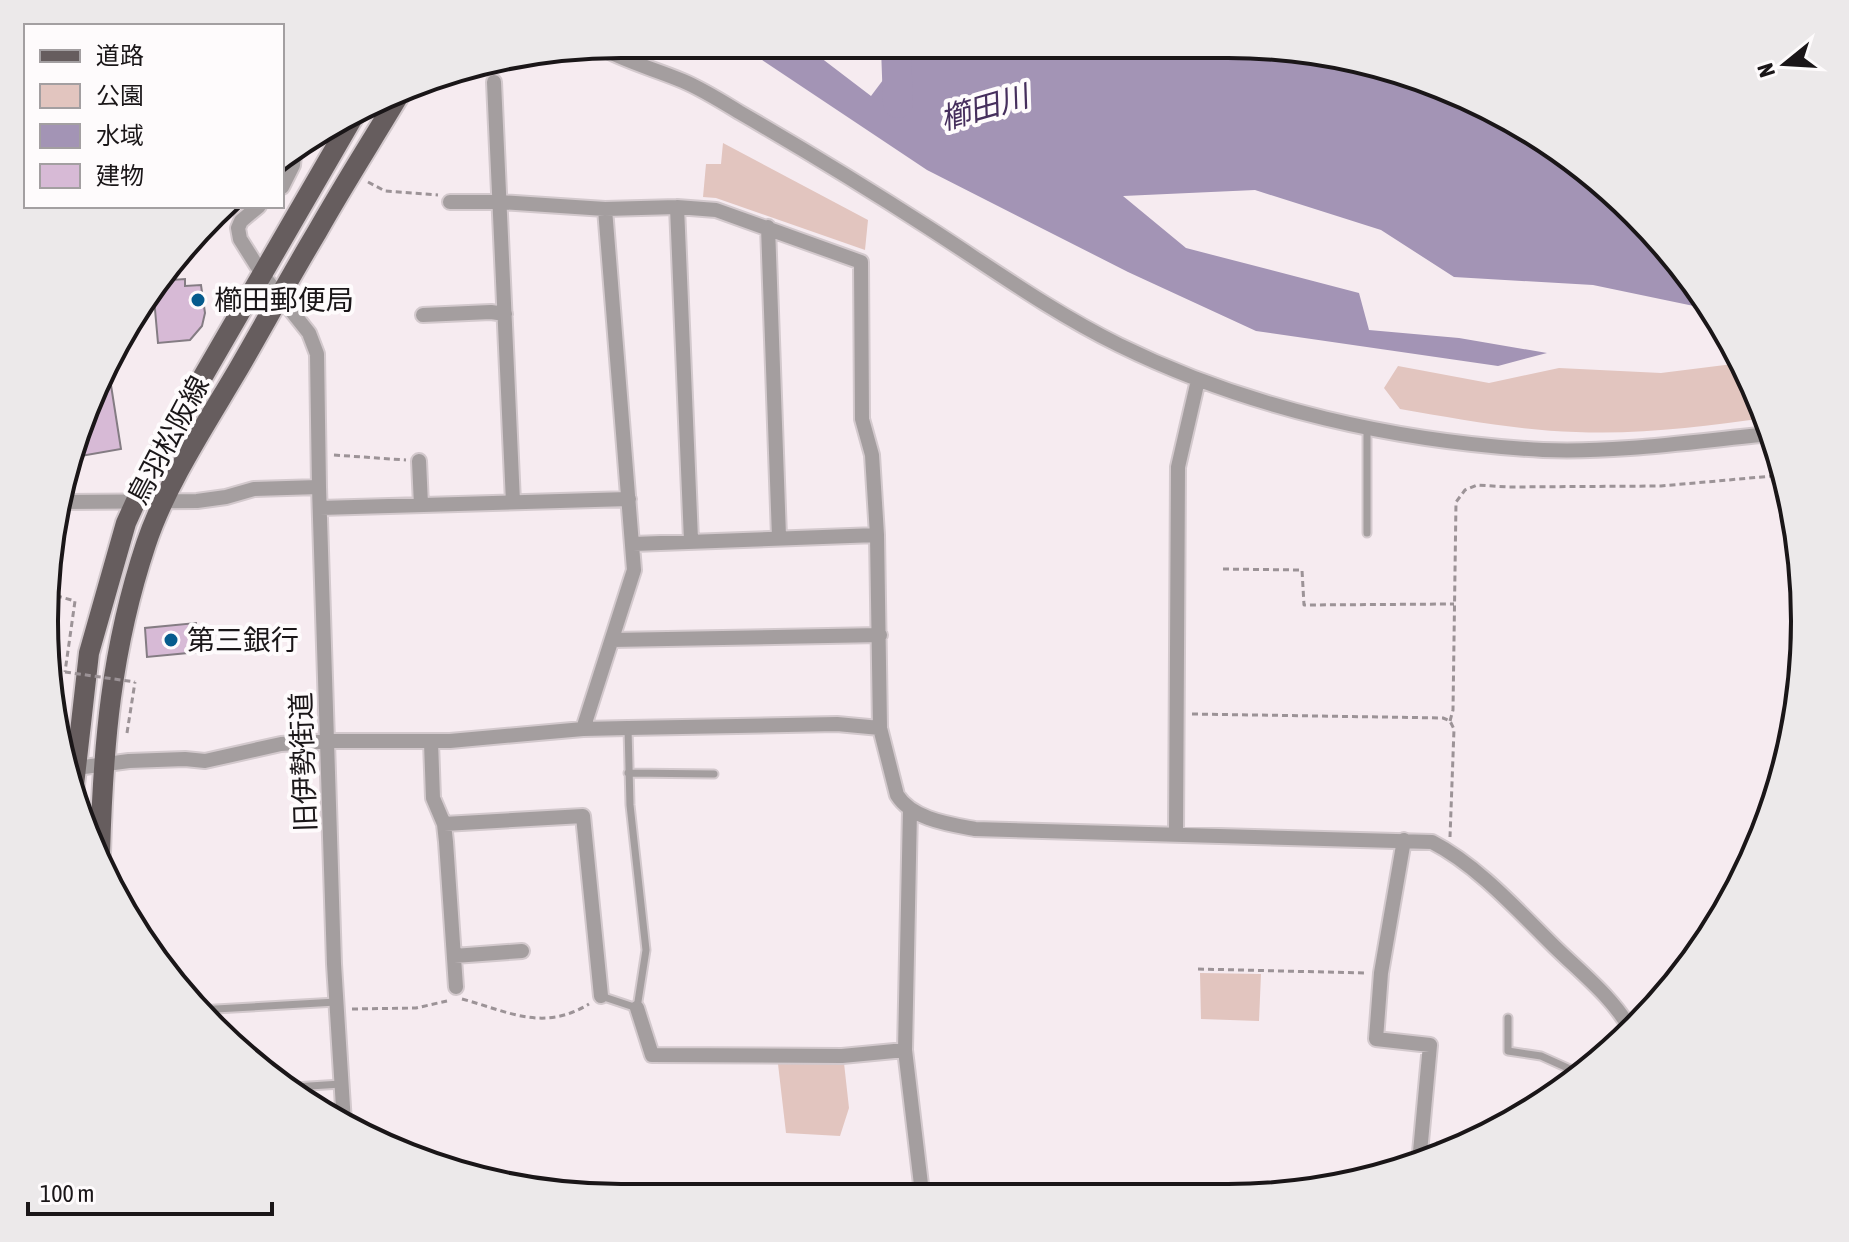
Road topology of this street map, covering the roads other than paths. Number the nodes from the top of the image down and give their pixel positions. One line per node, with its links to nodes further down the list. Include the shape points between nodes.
1 (622, 58): 17 (street, via 685,82 738,111 1068,317)
2 (494, 82): 8 (street)
3 (392, 107): 14 (main road, 鳥羽松阪線)
4 (346, 129): 13 (main road, 鳥羽松阪線)
5 (293, 163): 6 (street)
6 (284, 183)
7 (450, 202): 8 (street)
8 (500, 202): 11 (street); 15 (street)
9 (677, 207): 11 (street); 12 (street, via 716,210); 32 (street)
10 (257, 208): 13 (street, 旧伊勢街道, via 241,221 238,233)
11 (605, 209): 22 (street)
12 (768, 227): 30 (street, via 861,262 862,419 872,455); 31 (street)
13 (262, 274): 14 (street, 旧伊勢街道); 23 (main road, 鳥羽松阪線)
14 (280, 297): 21 (street, 旧伊勢街道, via 315,343); 24 (main road, 鳥羽松阪線)
15 (505, 314): 16 (street); 26 (street)
16 (423, 315)
17 (1198, 380): 18 (street); 49 (street, via 1178,467)
18 (1367, 428): 19 (street, via 1543,450); 29 (lane)
19 (1759, 435)
20 (419, 461): 27 (street)
21 (319, 487): 24 (street); 28 (street, 旧伊勢街道)
22 (629, 499): 26 (street); 33 (street)
23 (135, 501): 24 (street); 25 (street); 41 (main road, 鳥羽松阪線, via 95,626)
24 (163, 501): 42 (main road, 鳥羽松阪線, via 123,628)
25 (71, 502)
26 (513, 502): 27 (street)
27 (421, 505): 28 (street)
28 (320, 508): 39 (street, 旧伊勢街道)
29 (1367, 533)
30 (877, 535): 31 (street); 34 (street)
31 (779, 537): 32 (street)
32 (691, 540): 33 (street)
33 (633, 544): 35 (street, via 634,570)
34 (880, 635): 35 (street); 37 (street)
35 (612, 640): 38 (street)
36 (628, 728): 37 (street); 38 (street); 44 (lane)
37 (880, 728): 46 (street, via 897,795)
38 (583, 729): 40 (street)
39 (329, 741): 40 (street); 42 (street, via 281,744 205,761); 55 (street, 旧伊勢街道)
40 (431, 742): 47 (street, via 433,798)
41 (75, 758)
42 (103, 764): 43 (street); 48 (main road, 鳥羽松阪線)
43 (79, 772)
44 (628, 773): 45 (lane); 56 (lane, via 646,950)
45 (714, 774)
46 (910, 810): 49 (street, via 975,829); 60 (street)
47 (444, 824): 52 (street); 54 (street, via 583,816)
48 (101, 835)
49 (1176, 835): 50 (street)
50 (1404, 840): 59 (street, via 1432,842 1511,902); 65 (street, via 1381,973 1376,1039 1430,1045)
51 (522, 951): 52 (street)
52 (454, 956): 53 (street)
53 (456, 987)
54 (601, 996): 56 (lane)
55 (336, 1005): 57 (lane); 62 (street, 旧伊勢街道)
56 (637, 1008): 60 (street, via 652,1055 842,1056)
57 (214, 1009)
58 (1508, 1018): 61 (lane, via 1508,1051 1541,1056)
59 (1624, 1021)
60 (905, 1050): 66 (street)
61 (1570, 1069)
62 (341, 1084): 63 (lane); 64 (street, 旧伊勢街道)
63 (304, 1086)
64 (343, 1111)
65 (1421, 1150)
66 (921, 1184)

